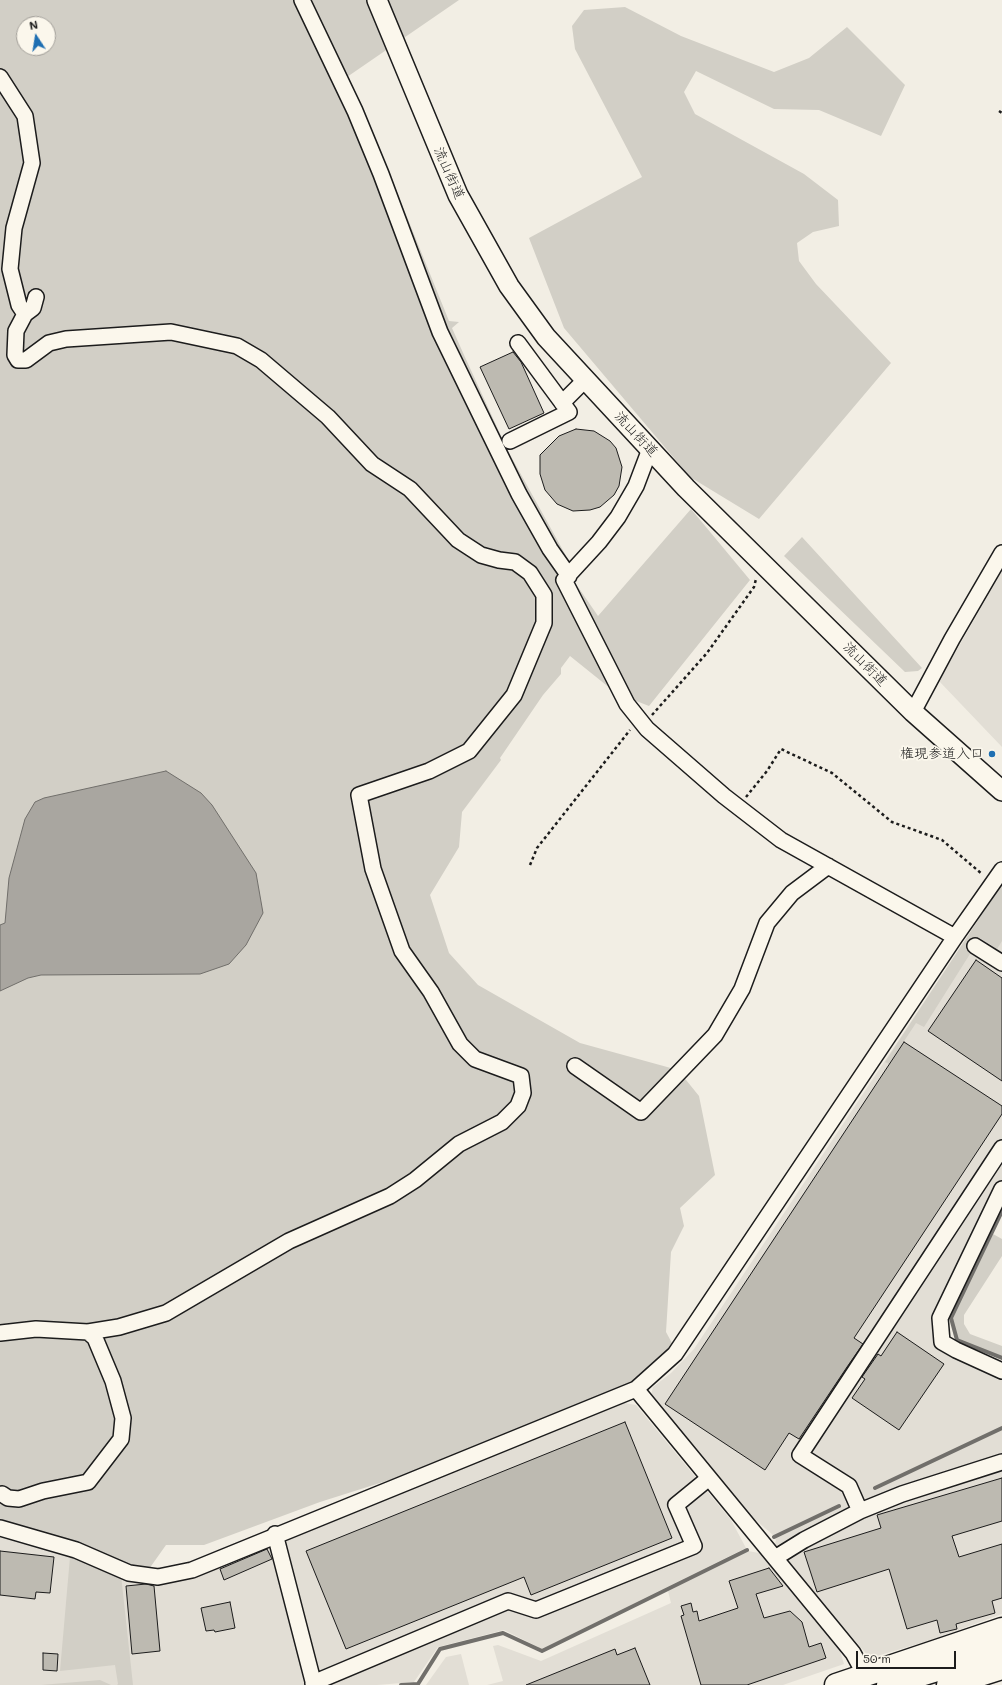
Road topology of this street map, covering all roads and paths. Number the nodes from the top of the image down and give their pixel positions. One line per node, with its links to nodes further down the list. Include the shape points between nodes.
1 (302, 0): 13 (street, via 373,153 440,332 519,494 550,549)
2 (376, 0): 7 (main road, 流山街道, via 458,195 483,241 509,286 542,330)
3 (0, 77): 5 (street, via 25,116 32,163 14,228 10,269 19,305)
4 (36, 297): 5 (street, via 33,308)
5 (25, 314): 28 (street, via 16,331 18,360 26,360 49,344 66,339 171,332 237,346 261,360 328,417 372,464 410,488 458,540 481,555 515,562 530,573 544,595 544,623 514,695 468,751 429,771 359,795 373,869 402,951 431,992 460,1044 475,1059 521,1076 523,1092 518,1106 502,1122 459,1144 415,1180 390,1196 289,1242 166,1313 119,1328)
6 (518, 343): 8 (street)
7 (586, 379): 8 (street); 10 (main road, 流山街道)
8 (562, 403): 9 (street, via 569,412)
9 (510, 441)
10 (650, 449): 12 (main road, 流山街道); 13 (street, via 636,486 618,517)
11 (1002, 553): 14 (street)
12 (759, 560): 14 (main road, 流山街道); 15 (path, via 754,587 708,652)
13 (569, 576): 15 (street, via 564,580 628,704)
14 (913, 712): 16 (main road, 流山街道)
15 (641, 722): 17 (street); 18 (path, via 537,848)
16 (1002, 791)
17 (739, 807): 19 (street, via 781,840); 21 (path, via 781,749 832,773 892,822 942,840)
18 (530, 865)
19 (828, 866): 22 (street); 25 (street, via 792,893 768,924 742,989 716,1035 641,1112)
20 (1002, 870): 21 (street)
21 (993, 883): 22 (street)
22 (955, 938): 31 (street, via 675,1354)
23 (975, 946): 24 (street)
24 (1002, 963)
25 (576, 1066)
26 (1002, 1148): 35 (street, via 800,1455 849,1486)
27 (1002, 1189): 30 (street, via 940,1318 942,1342)
28 (88, 1332): 29 (street, via 36,1329); 34 (street, via 95,1338 113,1381 123,1418 120,1439 88,1482 43,1491 20,1499 8,1498)
29 (0, 1333)
30 (1002, 1371)
31 (636, 1389): 33 (street); 37 (street)
32 (1002, 1462): 35 (street, via 902,1494)
33 (709, 1478): 38 (street); 43 (street, via 676,1505 694,1546 536,1610 508,1601)
34 (2, 1494)
35 (860, 1511): 38 (street)
36 (0, 1528): 37 (street, via 76,1550 129,1573 158,1577 192,1570)
37 (275, 1534): 43 (street)
38 (775, 1558): 42 (street, via 853,1653)
39 (1002, 1629): 42 (highway)
40 (1002, 1650): 45 (highway)
41 (1002, 1668): 46 (highway)
42 (866, 1675): 44 (highway)
43 (314, 1684)
44 (836, 1685)
45 (888, 1685)
46 (948, 1685)

